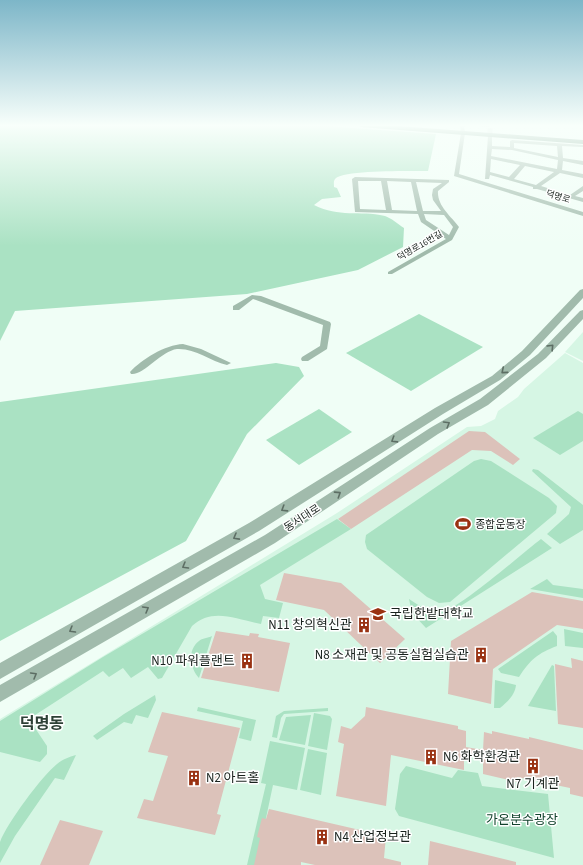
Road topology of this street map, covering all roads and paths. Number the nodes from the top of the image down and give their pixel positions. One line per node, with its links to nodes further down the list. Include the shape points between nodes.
1 (457, 165): 8 (street)
2 (488, 165): 7 (street)
3 (523, 165): 10 (street)
4 (531, 165): 6 (street)
5 (559, 165): 6 (street)
6 (558, 171): 9 (street); 15 (street)
7 (488, 173): 10 (street); 14 (street)
8 (456, 175): 13 (street, 덕명로16번길); 14 (street, 덕명로)
9 (583, 176)
10 (511, 179): 15 (street)
11 (384, 180): 12 (street); 20 (street); 20 (street, via 355,179 357,211)
12 (414, 181): 13 (street); 21 (street)
13 (446, 181): 22 (street, 덕명로16번길, via 434,194)
14 (486, 184): 17 (street, 덕명로)
15 (537, 187): 17 (street); 18 (street)
16 (583, 188): 18 (street)
17 (523, 196): 23 (street, 덕명로)
18 (570, 196): 19 (street)
19 (583, 200)
20 (390, 212): 21 (street)
21 (420, 213): 22 (street); 24 (street, via 427,224)
22 (446, 213): 24 (street, 덕명로16번길, via 456,227)
23 (583, 214)
24 (450, 239): 25 (street, 덕명로16번길)
25 (390, 273)
26 (583, 292): 32 (street, 동서대로, one-way to 32, via 526,353 496,378 254,527)
27 (236, 308): 29 (street, via 252,297 258,298 327,324 324,347)
28 (583, 313): 33 (street, 동서대로, one-way to 28, via 270,539 434,431 484,402 542,356)
29 (305, 359)
30 (227, 363): 31 (street, via 187,347 177,347 167,349)
31 (134, 372)
32 (0, 672)
33 (0, 694)

